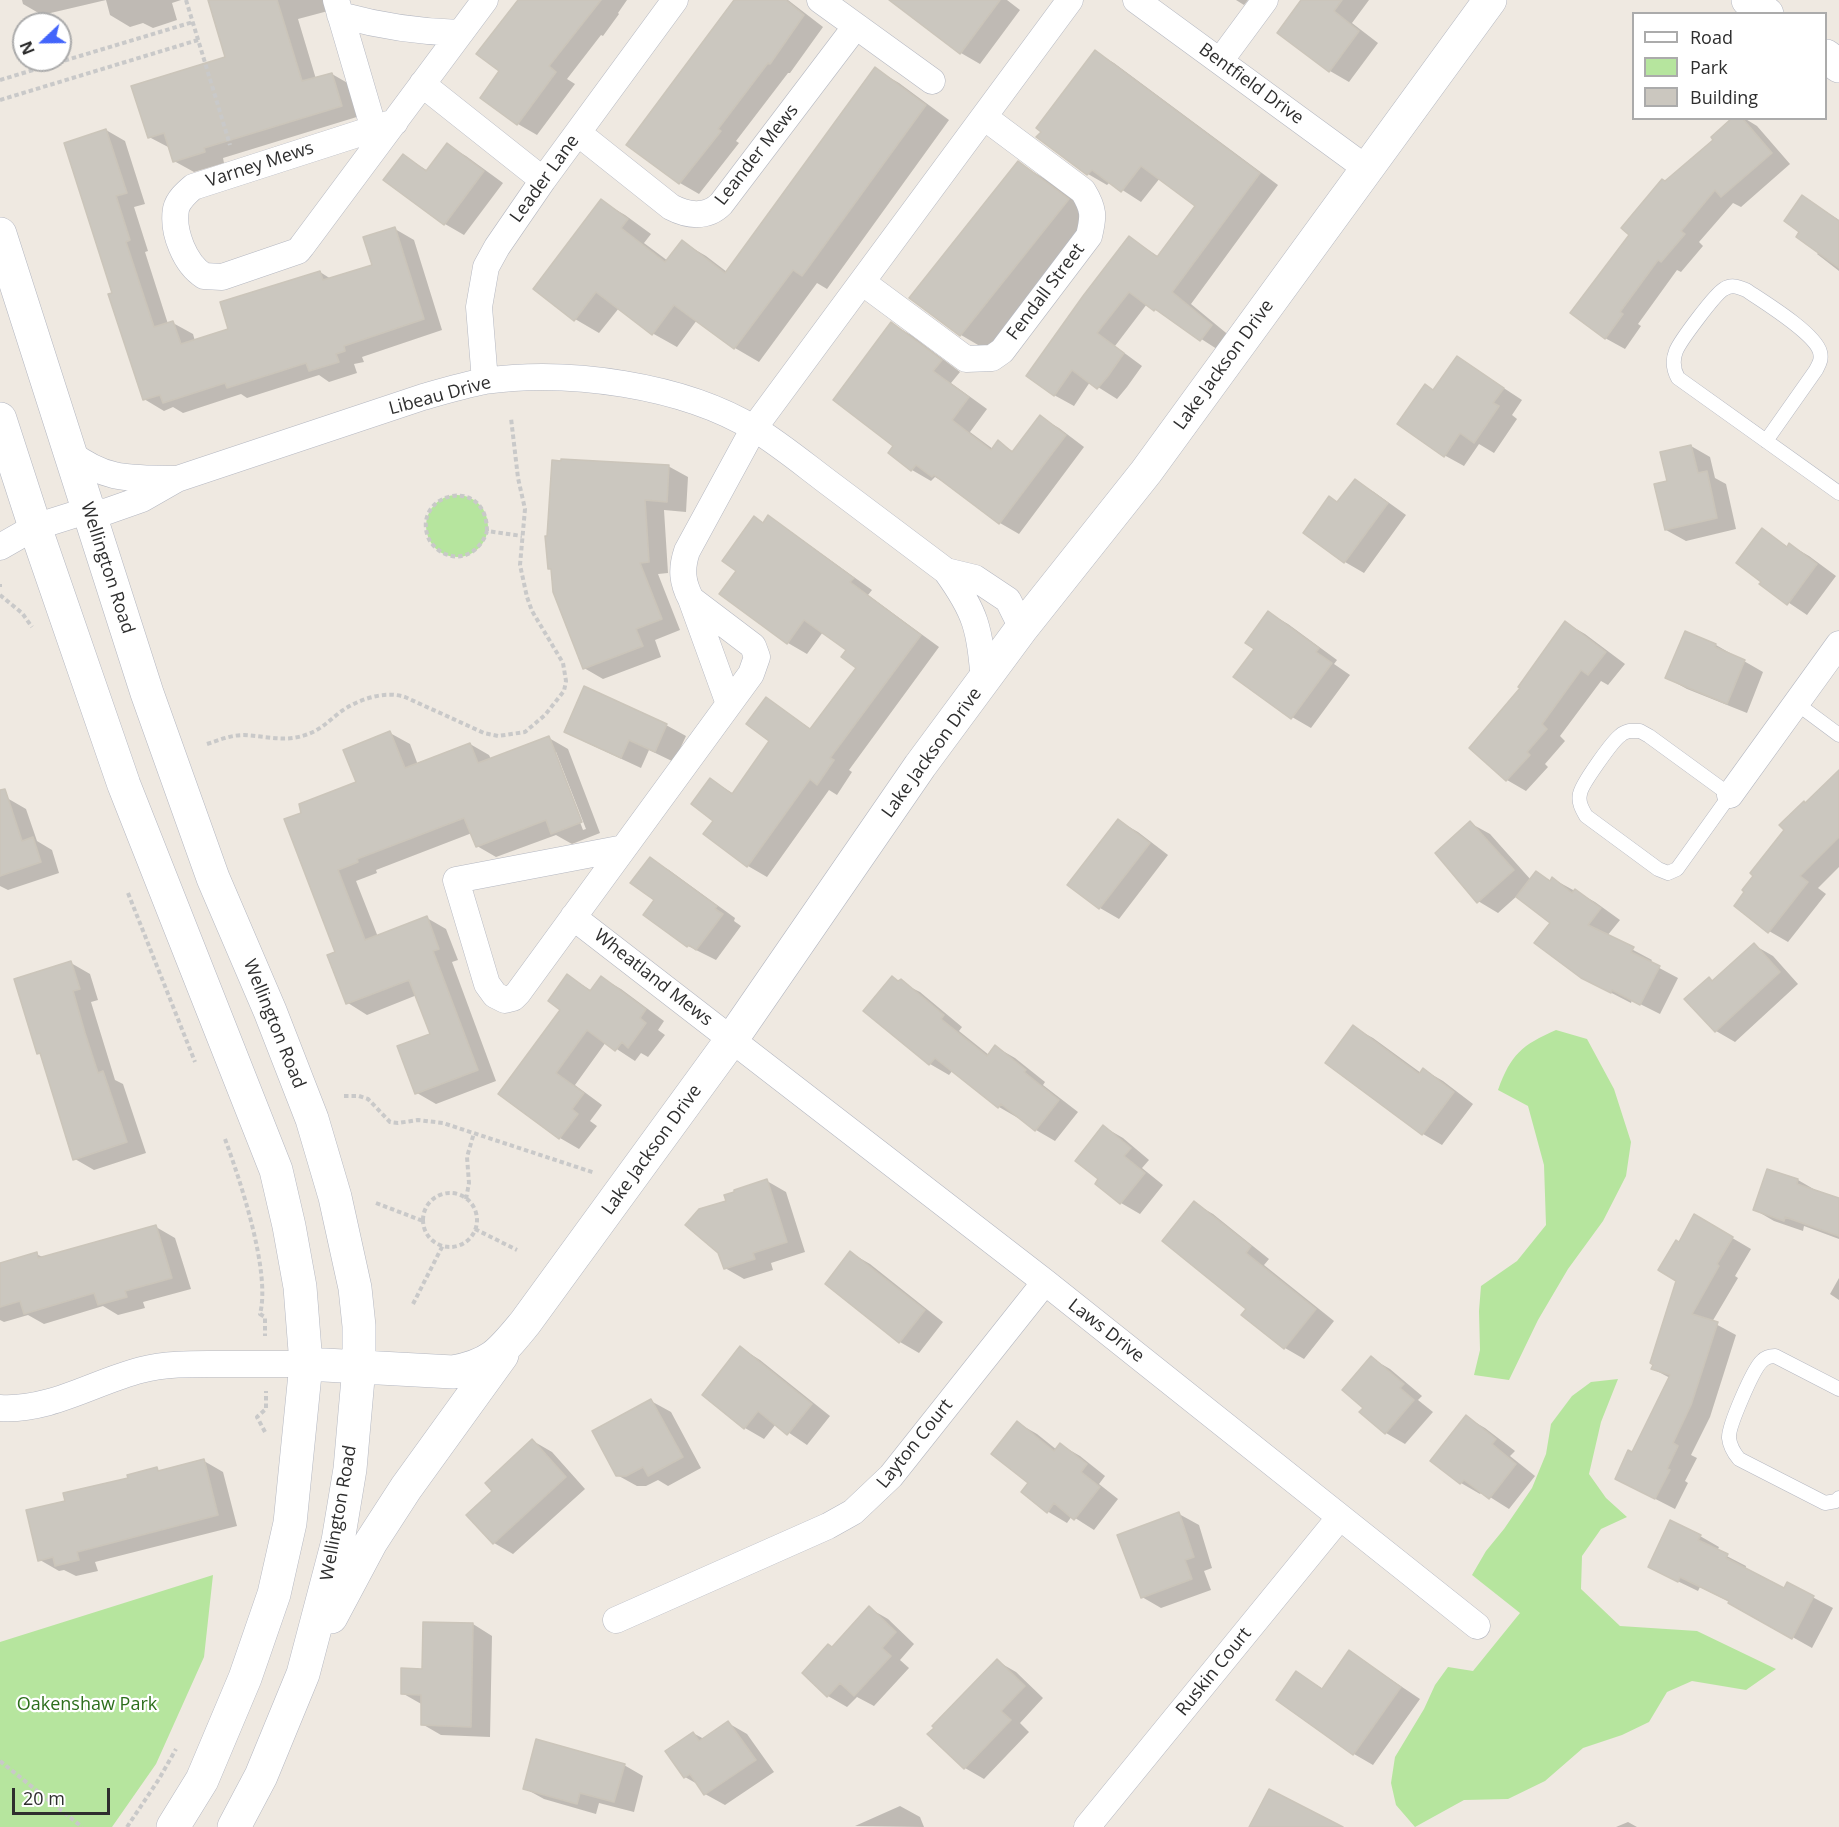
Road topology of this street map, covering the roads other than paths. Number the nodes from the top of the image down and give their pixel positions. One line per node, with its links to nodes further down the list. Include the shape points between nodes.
1 (485, 0): 12 (street, Varney Mews)
2 (675, 0): 20 (street, Leader Lane)
3 (820, 0): 11 (street)
4 (1070, 0): 18 (street)
5 (1136, 0): 14 (street, Bentfield Drive)
6 (1265, 0): 14 (street)
7 (1490, 0): 21 (main road, Lake Jackson Drive)
8 (1748, 0): 10 (main road)
9 (338, 8): 12 (street, via 381,25); 19 (street)
10 (1764, 12)
11 (856, 26): 16 (street); 20 (street, Leander Mews, via 716,210 687,214 671,207)
12 (460, 33): 17 (street, Varney Mews)
13 (1827, 57): 15 (main road)
14 (1220, 62): 21 (street, Bentfield Drive)
15 (1839, 66)
16 (932, 81)
17 (422, 84): 19 (street, Varney Mews); 22 (street)
18 (984, 117): 24 (street); 24 (street, Fendall Street, via 1083,191 1092,204 1089,236 1002,351 992,358 966,359)
19 (382, 131): 19 (street, Varney Mews, via 298,250 222,277 204,276 190,264 178,231 176,209 193,187)
20 (578, 133): 22 (street, Leader Lane)
21 (1367, 169): 38 (main road, Lake Jackson Drive, via 1146,472)
22 (543, 180): 25 (street, Leader Lane, via 486,267 479,307)
23 (0, 234): 29 (main road, Wellington Road)
24 (862, 282): 27 (street)
25 (485, 381): 27 (street, Libeau Drive, via 554,376 616,382 695,403); 30 (street, Libeau Drive, via 423,397)
26 (0, 419): 34 (main road)
27 (753, 428): 36 (street, Libeau Drive); 37 (street, via 687,551 682,569)
28 (1766, 441): 28 (lane, via 1678,378 1674,371 1676,349 1725,288 1746,290 1810,336 1820,352 1816,370); 31 (lane)
29 (70, 453): 30 (street, Libeau Drive, via 105,474); 32 (main road, Wellington Road)
30 (177, 479): 32 (street, Libeau Drive, via 142,499 105,512)
31 (1839, 493)
32 (89, 510): 34 (street, Libeau Drive); 51 (main road, Wellington Road, via 147,693 213,878 312,1119 336,1197 355,1288 360,1326)
33 (0, 526): 34 (street)
34 (35, 527): 35 (street); 50 (main road, via 124,785 276,1170 300,1287)
35 (0, 547)
36 (946, 571): 38 (street, Libeau Drive, via 975,579 1008,600); 40 (street, Libeau Drive, via 974,616)
37 (691, 599): 41 (street); 41 (street, via 749,641 756,652 756,663)
38 (1022, 628): 40 (main road, Lake Jackson Drive)
39 (1839, 644): 42 (street)
40 (984, 680): 47 (main road, Lake Jackson Drive)
41 (729, 704): 45 (street)
42 (1796, 704): 43 (lane); 44 (street)
43 (1839, 735)
44 (1730, 795): 44 (lane, via 1677,869 1668,873 1586,816 1579,794 1622,734 1640,731)
45 (624, 848): 46 (street); 46 (street, via 456,880 488,984 495,995 505,1000 518,993)
46 (573, 917): 47 (street, Wheatland Mews)
47 (732, 1039): 48 (street, Laws Drive); 49 (main road, Lake Jackson Drive)
48 (1045, 1282): 55 (street, Laws Drive); 56 (street, Layton Court, via 891,1476 853,1512)
49 (525, 1323): 51 (main road, Lake Jackson Drive, via 493,1358 476,1367 426,1372); 58 (main road, via 371,1542)
50 (306, 1364): 51 (main road, Lake Jackson Drive); 53 (street, via 161,1365 51,1402); 59 (main road, via 290,1523 274,1594 220,1740 202,1780)
51 (359, 1367): 58 (main road, Wellington Road, via 350,1469 338,1541)
52 (1839, 1389): 54 (lane, via 1775,1356 1763,1359 1728,1437 1739,1459 1825,1503)
53 (0, 1408)
54 (1839, 1498)
55 (1340, 1517): 57 (street, Laws Drive); 61 (street, Ruskin Court)
56 (616, 1620)
57 (1477, 1626)
58 (307, 1661): 60 (main road, Wellington Road, via 261,1776)
59 (173, 1827)
60 (234, 1827)
61 (1087, 1827)

